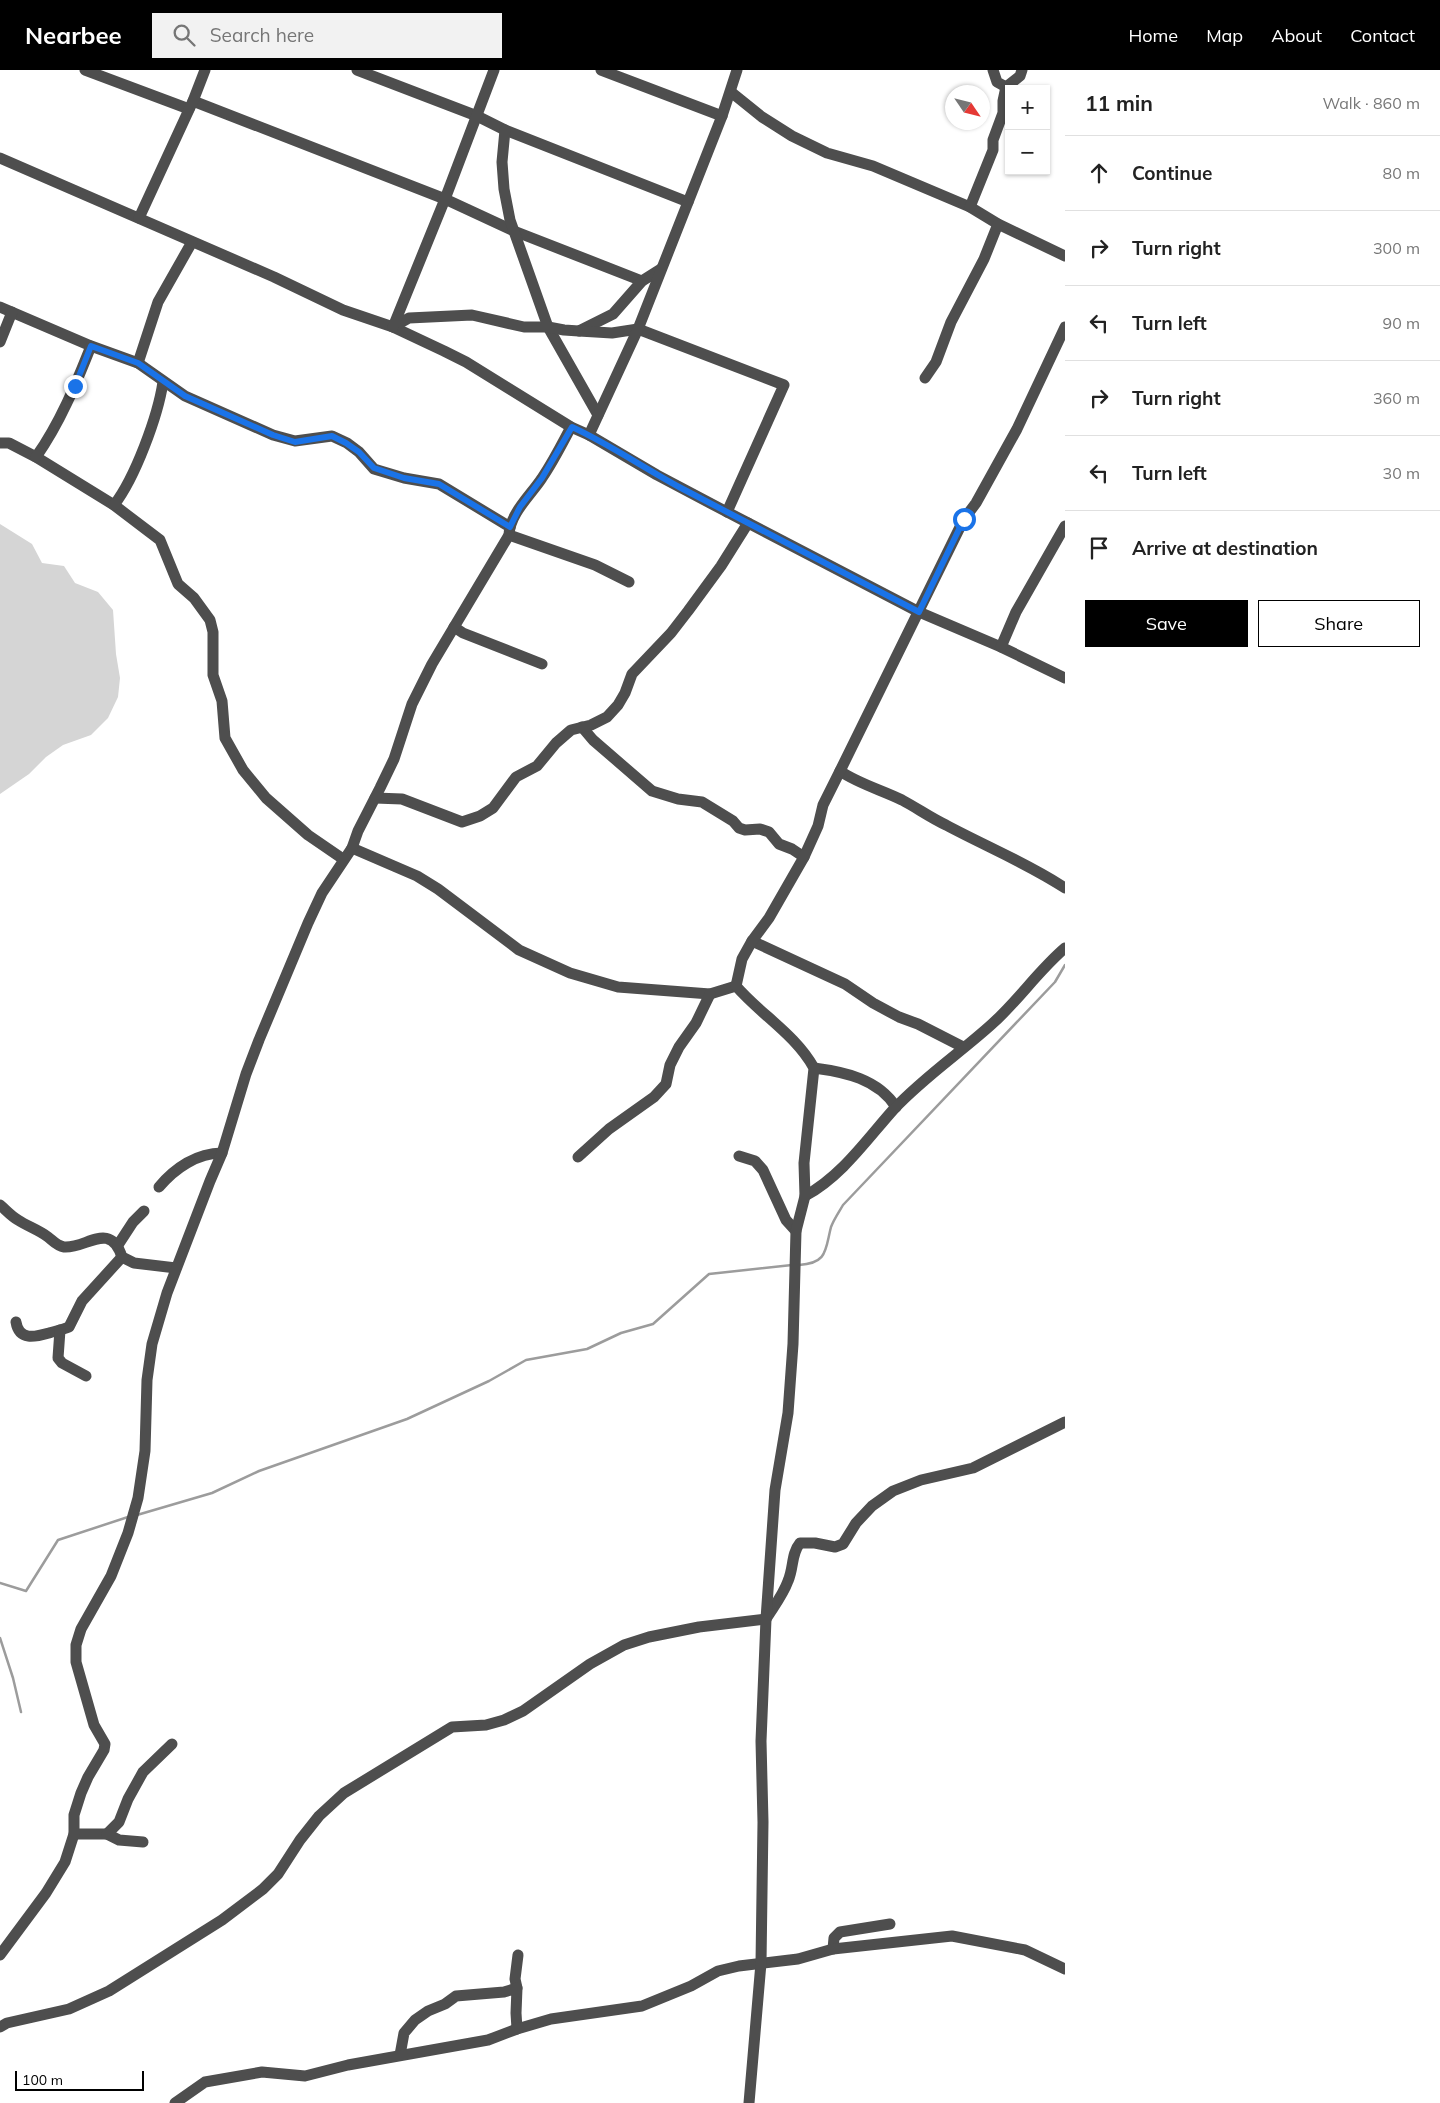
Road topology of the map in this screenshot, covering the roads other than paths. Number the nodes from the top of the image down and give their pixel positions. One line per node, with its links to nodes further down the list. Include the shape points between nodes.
1 (85, 70): 13 (street)
2 (205, 70): 13 (street)
3 (357, 70): 14 (street)
4 (494, 70): 14 (street)
5 (601, 70): 15 (street)
6 (737, 70): 11 (street)
7 (993, 70): 10 (street, via 997,82)
8 (1022, 70): 9 (street, via 1020,76)
9 (1009, 85)
10 (1005, 86)
11 (731, 92): 15 (street); 20 (street, via 762,117 827,153 873,166)
12 (1005, 96): 20 (street, via 992,150)
13 (191, 105): 18 (street); 21 (street)
14 (477, 116): 16 (street); 18 (street)
15 (722, 116): 19 (street)
16 (505, 130): 19 (street); 23 (street, via 504,189)
17 (0, 158): 21 (street)
18 (445, 199): 23 (street); 31 (street)
19 (688, 202): 26 (street)
20 (970, 207): 22 (street)
21 (138, 218): 24 (street)
22 (998, 224): 25 (street); 39 (street, via 984,259 951,322 936,362)
23 (514, 231): 27 (street); 30 (street)
24 (192, 242): 31 (street, via 343,310); 38 (street, via 158,302)
25 (1065, 256)
26 (661, 269): 27 (street); 33 (street)
27 (642, 281): 34 (street, via 613,314)
28 (0, 307): 29 (street)
29 (12, 312): 35 (street); 36 (street)
30 (548, 326): 31 (street, via 524,327 472,315 409,318); 34 (street); 41 (street)
31 (393, 327): 42 (street, via 466,362)
32 (1065, 328): 37 (street)
33 (638, 329): 34 (street, via 612,333); 41 (street); 47 (street, via 784,385)
34 (579, 331)
35 (0, 342)
36 (91, 346): 38 (street); 45 (street, via 75,386)
37 (1061, 349): 52 (street, via 1042,374 1017,429 964,519)
38 (138, 363): 40 (street)
39 (925, 378)
40 (163, 382): 46 (street, via 152,425 130,480); 50 (street, via 185,396 273,435 295,442 332,436 359,452 374,468 404,478 439,484)
41 (598, 415): 43 (street)
42 (572, 427): 43 (street); 50 (street, via 542,478 520,507)
43 (589, 435): 47 (street)
44 (0, 442): 45 (street, via 10,443)
45 (36, 457): 46 (street)
46 (114, 505): 62 (street, via 160,540 178,584 194,598 210,620 213,675 222,701 225,738 243,770 266,798 308,835)
47 (727, 512): 48 (street)
48 (748, 523): 52 (street); 57 (street, via 722,566 688,611 632,674 618,705 607,717)
49 (1065, 526): 54 (street, via 1016,612)
50 (509, 531): 51 (street); 53 (street)
51 (629, 582)
52 (919, 612): 54 (street); 58 (street)
53 (454, 627): 55 (street); 59 (street, via 412,704 394,759)
54 (1002, 647): 56 (street)
55 (542, 664)
56 (1065, 678)
57 (582, 727): 59 (street, via 571,730 537,766 516,777 493,808 480,816 462,822 402,799); 61 (street, via 652,791 702,802 739,828 769,832 779,844)
58 (840, 771): 61 (street); 63 (street, via 917,808)
59 (376, 798): 60 (street)
60 (352, 848): 62 (street); 67 (street, via 417,876 519,950 570,973 618,987)
61 (804, 857): 64 (street)
62 (344, 859): 71 (street, via 322,893 259,1040)
63 (1065, 888)
64 (752, 941): 66 (street, via 742,960); 68 (street, via 845,984 873,1003)
65 (1065, 948): 68 (street, via 992,1024)
66 (736, 986): 67 (street); 69 (street, via 746,999 795,1041)
67 (710, 994): 73 (street, via 696,1023 679,1046 666,1084 654,1098 609,1129)
68 (964, 1047): 70 (street)
69 (814, 1068): 70 (street, via 864,1080 881,1089); 75 (street, via 804,1163)
70 (896, 1107): 75 (street, via 832,1176)
71 (222, 1153): 74 (street, via 210,1153 185,1164 173,1171); 81 (street)
72 (740, 1156): 78 (street, via 755,1161 763,1170 786,1220)
73 (578, 1157)
74 (159, 1187)
75 (805, 1196): 78 (street)
76 (0, 1205): 79 (street, via 16,1219 65,1247 98,1238)
77 (144, 1211): 79 (street)
78 (796, 1231): 86 (street, via 788,1413 775,1490)
79 (118, 1245): 80 (street)
80 (122, 1257): 81 (street, via 134,1263); 83 (street, via 82,1301 69,1327)
81 (176, 1268): 88 (street, via 152,1344 147,1380 145,1451 138,1498 111,1576 81,1629 76,1645 76,1662 104,1750 81,1793 74,1815)
82 (16, 1322): 83 (street, via 22,1335 31,1338)
83 (60, 1330): 84 (street, via 58,1358)
84 (86, 1376)
85 (1065, 1422): 86 (street, via 973,1468 921,1480 893,1491 872,1506 843,1544 834,1547 800,1543 794,1550 789,1578)
86 (766, 1619): 95 (street, via 761,1741); 98 (street, via 699,1627 624,1645 590,1664 523,1711 486,1725 452,1727 344,1793 319,1816 263,1890 222,1920 109,1991 70,2009)
87 (172, 1744): 89 (street, via 143,1772 119,1822)
88 (74, 1834): 89 (street); 93 (street, via 56,1878)
89 (107, 1834): 90 (street, via 119,1840)
90 (143, 1842)
91 (890, 1924): 92 (street, via 840,1932 834,1938)
92 (834, 1949): 95 (street, via 798,1959); 96 (street, via 952,1936 1025,1950)
93 (0, 1955)
94 (518, 1955): 97 (street)
95 (761, 1964): 99 (street, via 718,1971 642,2006 551,2019); 102 (street)
96 (1065, 1969)
97 (517, 1988): 99 (street); 100 (street, via 456,1996 428,2011 404,2033)
98 (0, 2027)
99 (517, 2029): 100 (street, via 488,2040)
100 (400, 2055): 101 (street, via 305,2076 262,2072 205,2082)
101 (175, 2103)
102 (748, 2103)

